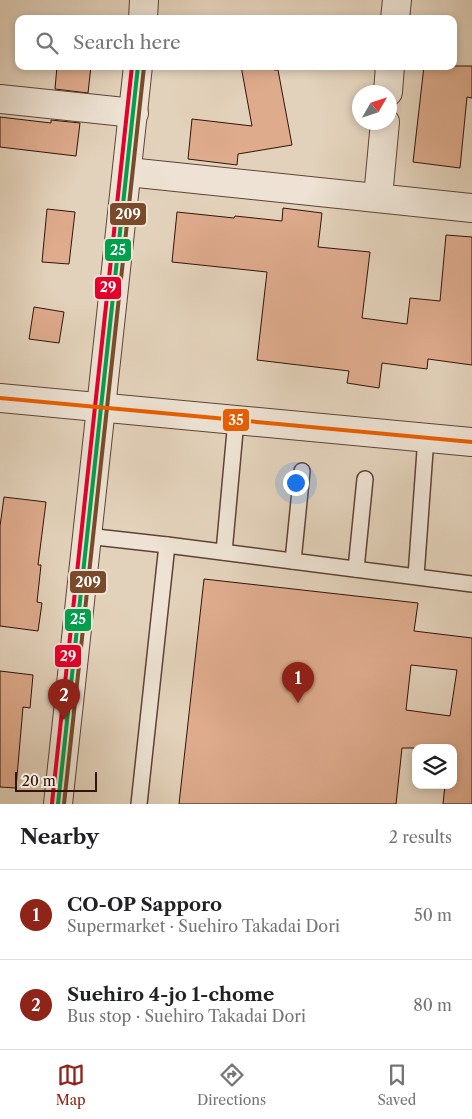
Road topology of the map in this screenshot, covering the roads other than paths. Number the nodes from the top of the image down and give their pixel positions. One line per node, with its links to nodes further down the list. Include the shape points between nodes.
1 (144, 0): 3 (street)
2 (397, 0): 4 (street)
3 (143, 15)
4 (395, 15)
5 (138, 70): 9 (street)
6 (390, 70): 7 (street)
7 (389, 85)
8 (0, 99): 9 (street)
9 (134, 113): 11 (street)
10 (384, 130): 12 (street)
11 (128, 172): 12 (street); 15 (street)
12 (378, 197): 13 (street)
13 (472, 208)
14 (0, 398): 15 (street)
15 (101, 407): 16 (street); 21 (street)
16 (236, 420): 17 (street); 23 (lane)
17 (426, 438): 18 (street); 26 (lane)
18 (472, 442)
19 (302, 471): 24 (lane)
20 (365, 479): 25 (lane)
21 (87, 536): 22 (lane); 28 (street)
22 (167, 545): 23 (lane); 29 (lane)
23 (224, 552): 24 (lane)
24 (293, 561): 25 (lane)
25 (356, 569): 26 (lane)
26 (416, 576): 27 (lane)
27 (472, 584)
28 (58, 804)
29 (139, 804)

